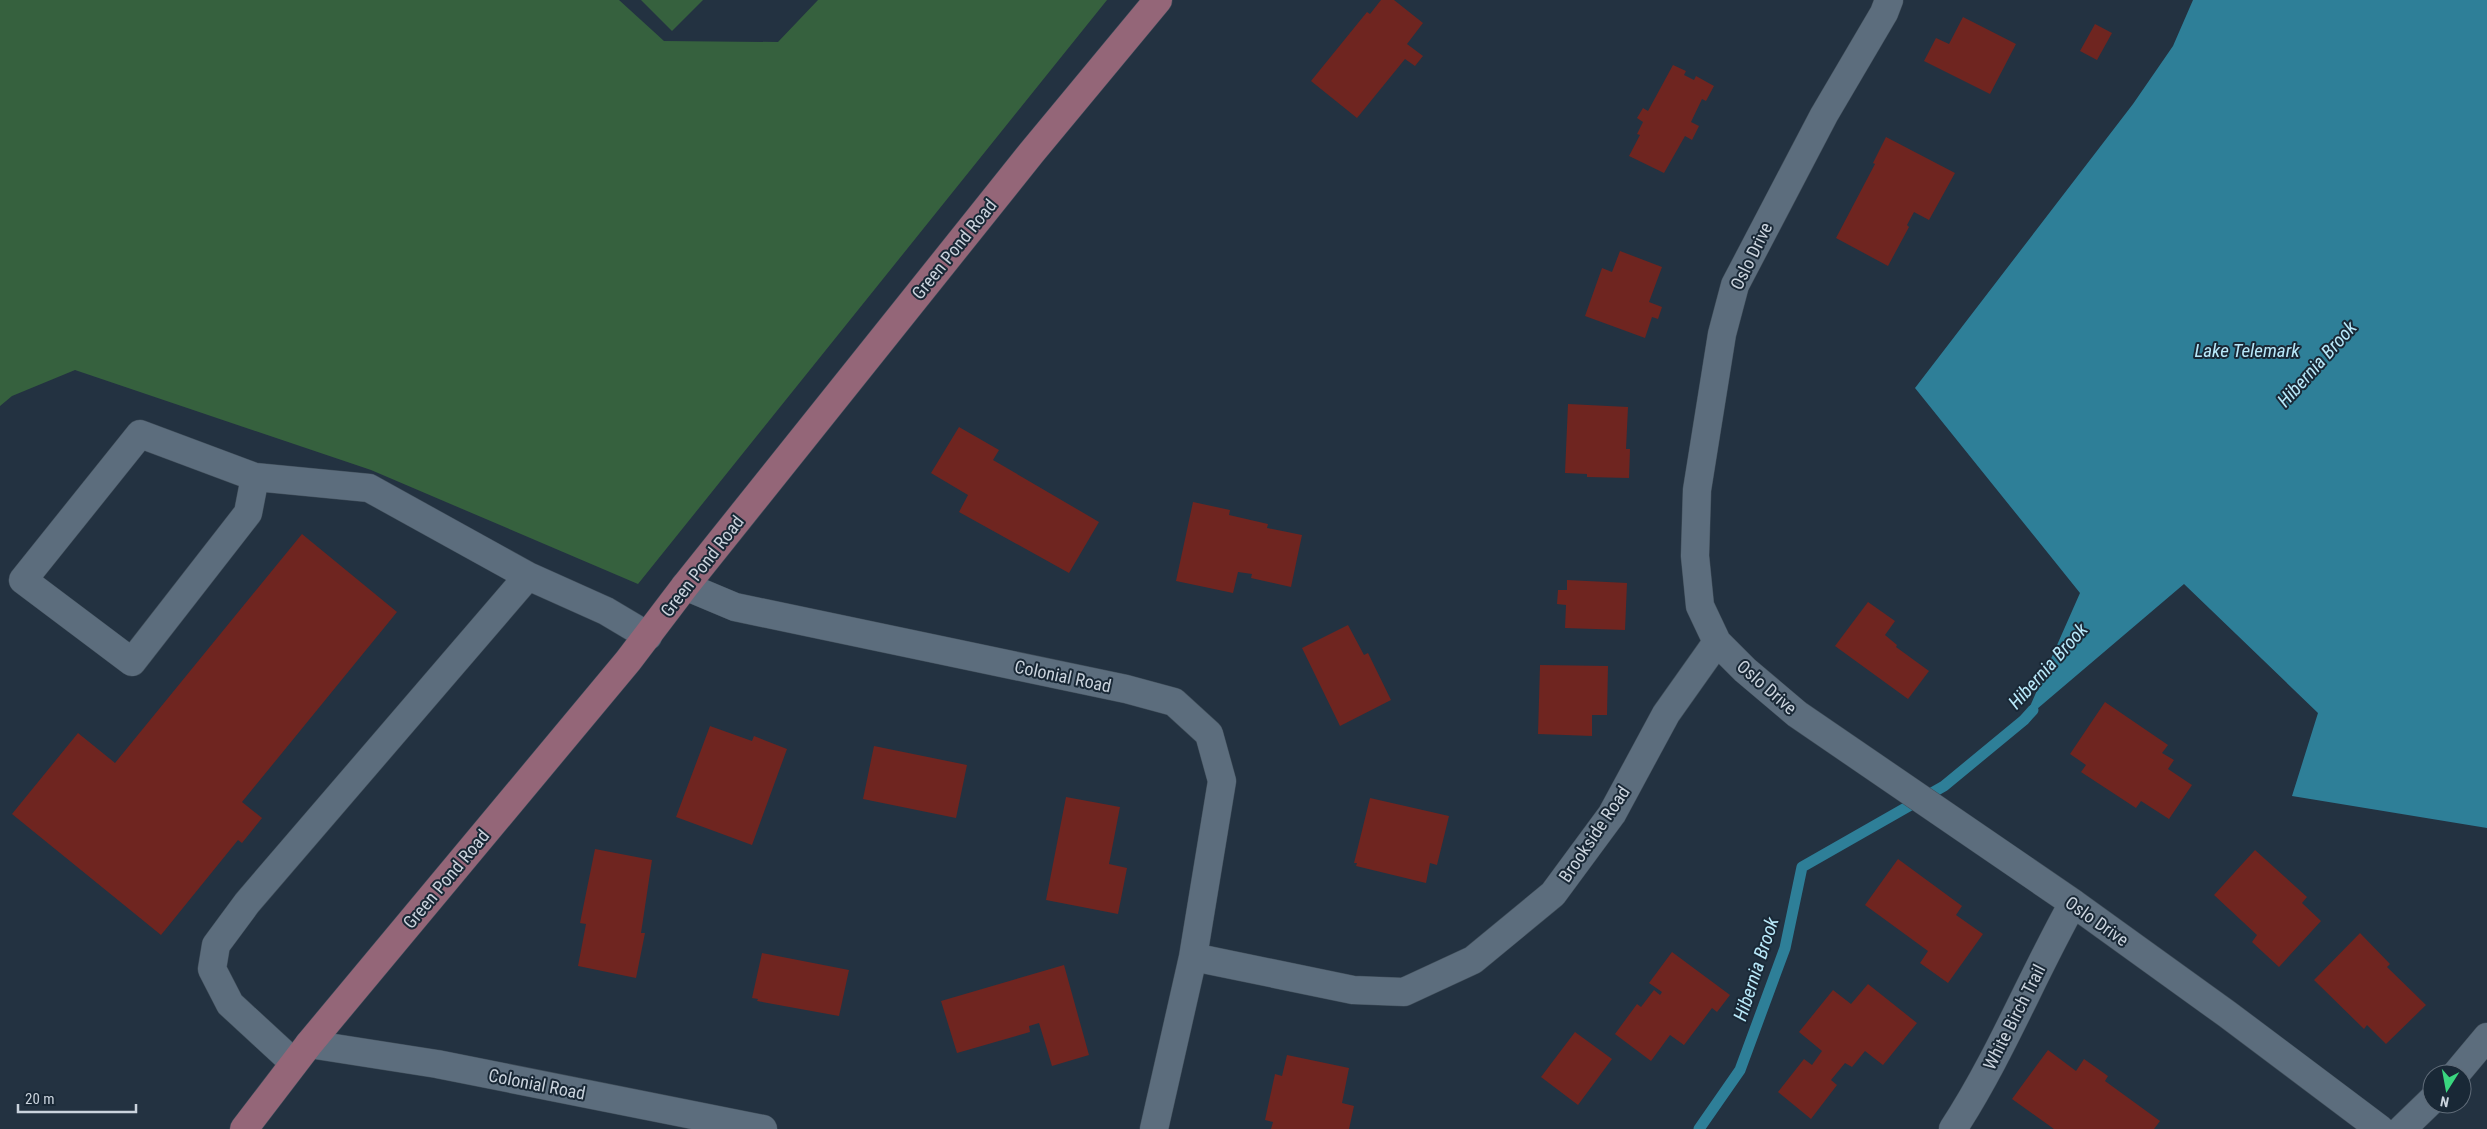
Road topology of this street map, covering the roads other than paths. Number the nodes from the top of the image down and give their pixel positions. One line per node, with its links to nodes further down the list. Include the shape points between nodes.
1 (1158, 0): 5 (main road, Green Pond Road, via 1032,152)
2 (1889, 0): 7 (street, Oslo Drive, via 1824,115 1735,285 1722,334 1697,490 1694,556 1700,606)
3 (255, 477): 3 (street, via 140,434 23,580 132,662 248,513); 4 (street, via 369,488)
4 (528, 576): 6 (street, via 606,611); 11 (street, via 246,903 216,945 212,969 230,1004)
5 (685, 586): 6 (main road, Green Pond Road); 9 (street, Colonial Road, via 735,607 1174,702 1209,734 1222,781)
6 (648, 636): 11 (main road, Green Pond Road)
7 (1717, 642): 8 (street, Oslo Drive, via 1797,714); 9 (street, Brookside Road, via 1666,714 1612,814 1553,894 1473,960 1404,992 1353,990)
8 (2073, 904): 17 (street, White Birch Trail, via 2047,950 2003,1043); 18 (street, Oslo Drive)
9 (1193, 957): 16 (street, Colonial Road)
10 (2487, 1037): 12 (street)
11 (302, 1054): 14 (main road, Green Pond Road); 15 (street, Colonial Road, via 437,1064)
12 (2464, 1064)
13 (2422, 1110): 19 (street)
14 (244, 1129)
15 (763, 1129)
16 (1154, 1129)
17 (1953, 1129)
18 (2380, 1129)
19 (2402, 1129)

